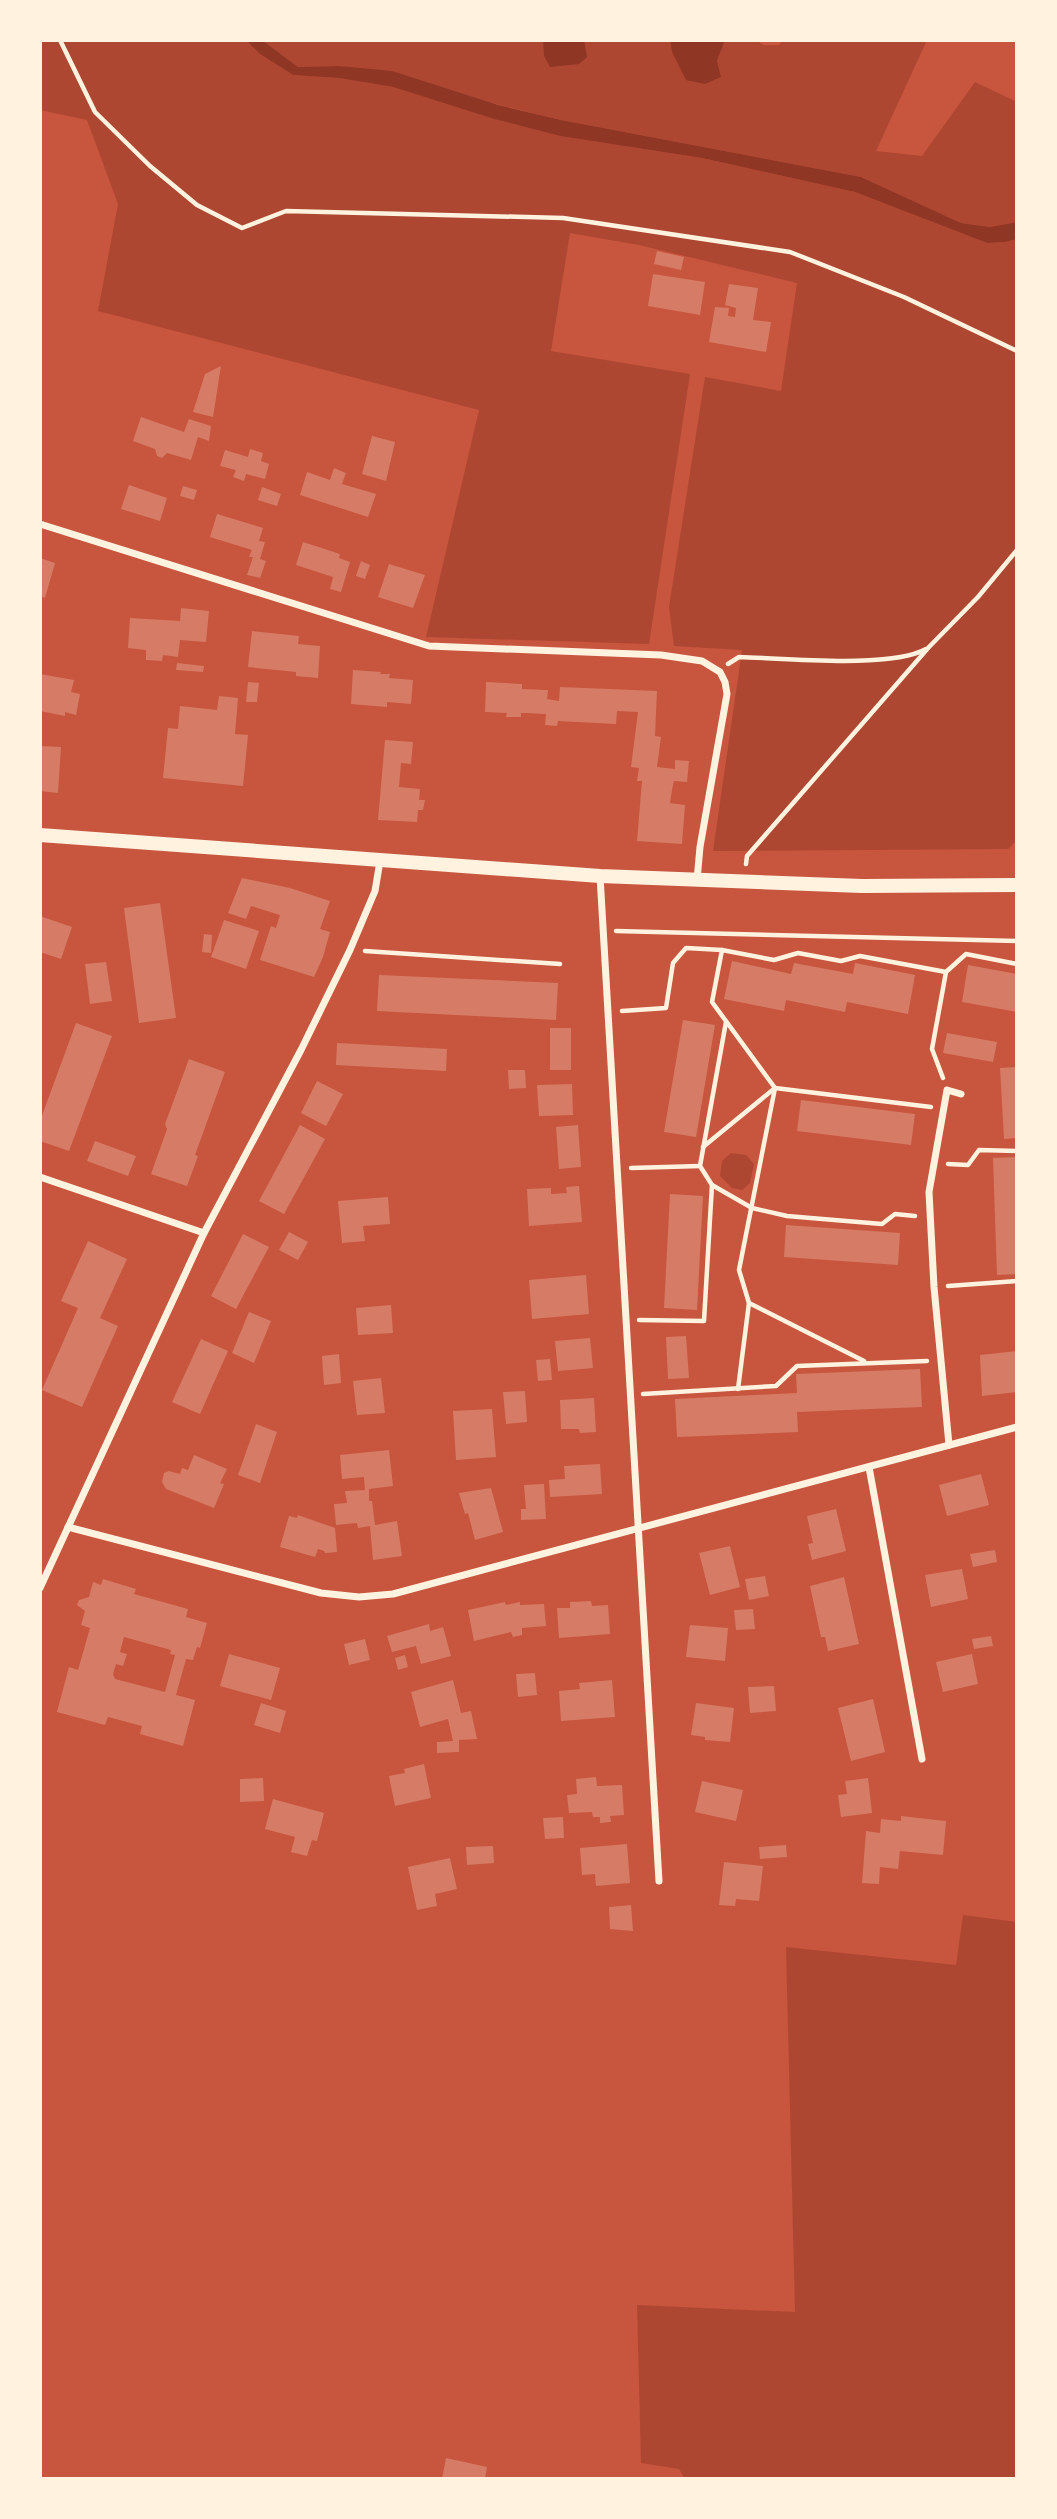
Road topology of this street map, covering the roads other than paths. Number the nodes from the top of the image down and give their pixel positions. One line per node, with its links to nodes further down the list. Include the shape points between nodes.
1 (40, 524): 5 (street, via 429,646 661,655 702,661 720,672 727,694)
2 (40, 835): 3 (main road)
3 (380, 861): 4 (main road); 9 (street, via 376,891 350,950)
4 (600, 876): 5 (main road); 14 (street)
5 (697, 880): 6 (main road)
6 (1017, 886)
7 (961, 1094): 11 (street, via 947,1090 929,1192)
8 (40, 1177): 9 (street)
9 (204, 1233): 13 (street)
10 (1017, 1427): 11 (street)
11 (949, 1445): 12 (street)
12 (869, 1467): 14 (street); 16 (street)
13 (68, 1527): 14 (street, via 321,1593 359,1597 393,1594); 15 (street)
14 (640, 1529): 17 (street)
15 (40, 1588)
16 (922, 1759)
17 (659, 1881)

